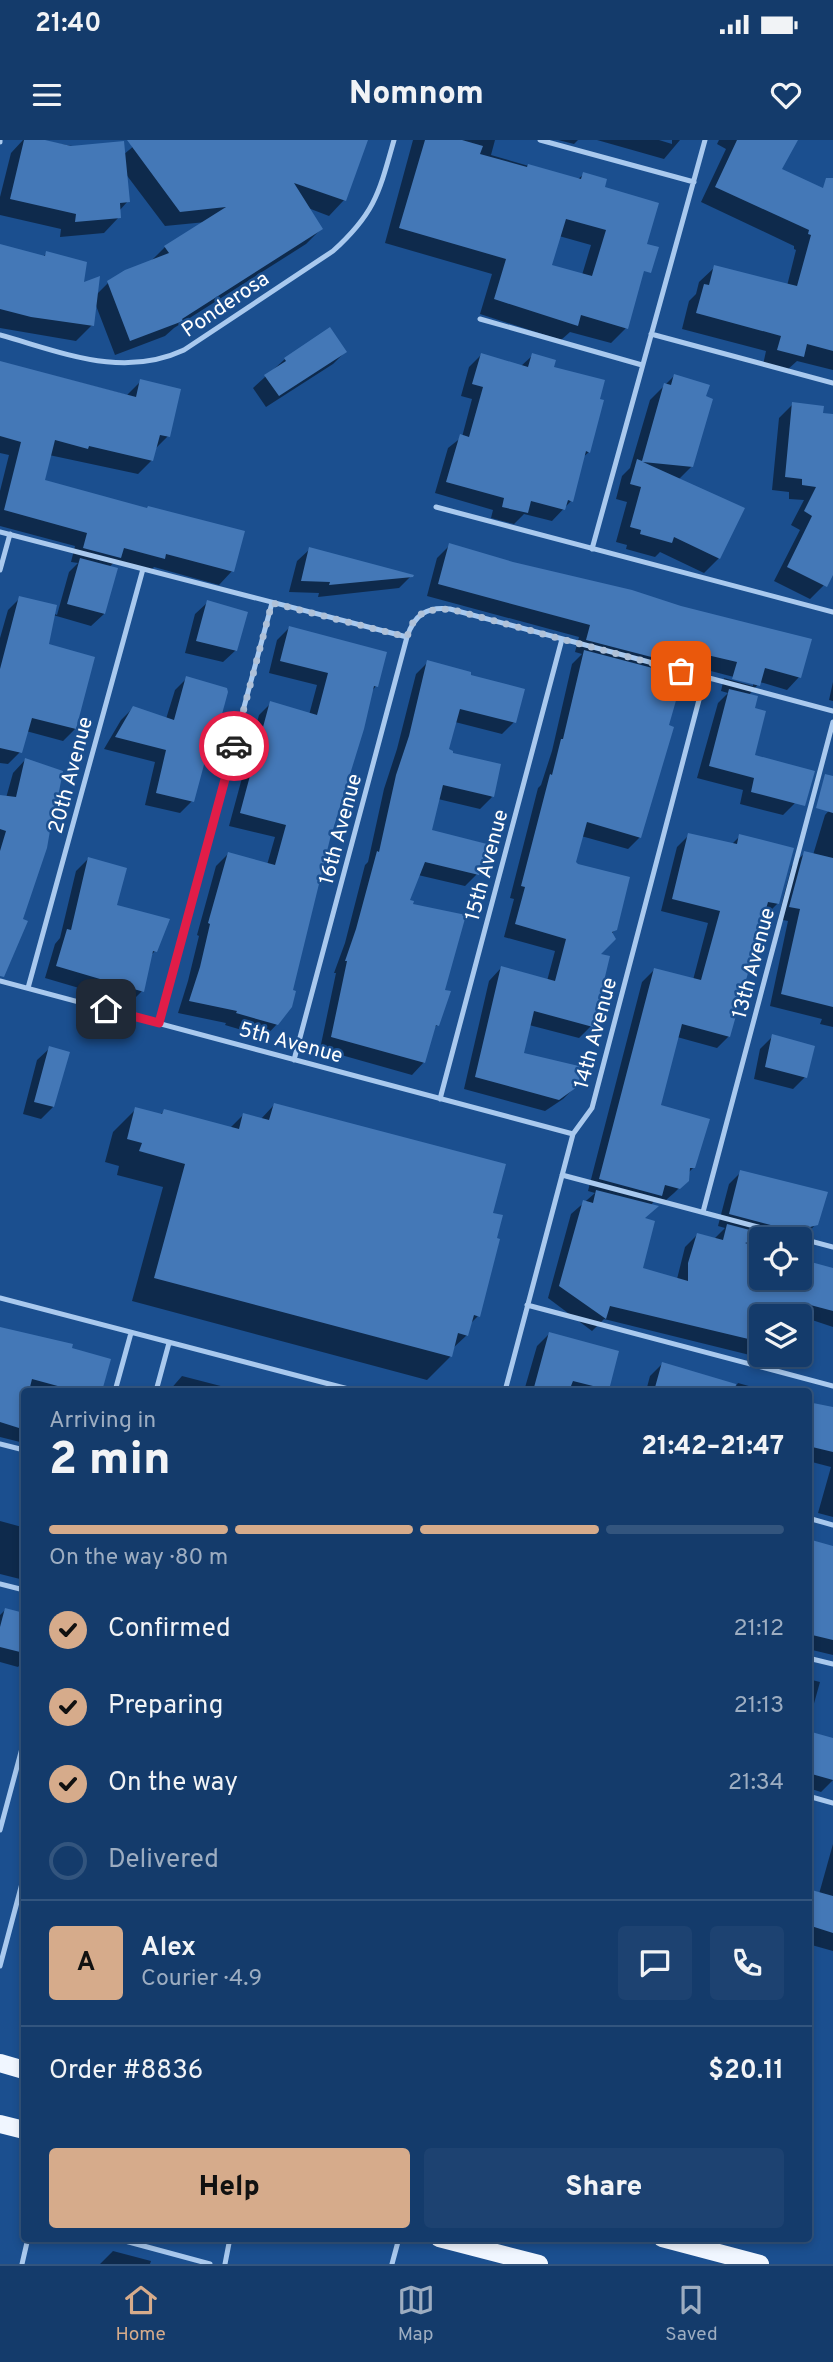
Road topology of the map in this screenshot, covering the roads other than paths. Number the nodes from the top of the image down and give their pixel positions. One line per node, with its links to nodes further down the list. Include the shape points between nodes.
1 (394, 140): 7 (lane, Ponderosa, via 380,189 353,233 184,350 138,364 107,363)
2 (540, 140): 4 (lane)
3 (705, 140): 4 (lane)
4 (694, 182): 6 (lane)
5 (480, 319): 8 (lane)
6 (651, 334): 8 (lane); 9 (lane)
7 (0, 335)
8 (642, 365): 13 (lane)
9 (833, 383)
10 (436, 507): 13 (lane)
11 (0, 532): 12 (lane)
12 (9, 534): 14 (lane); 15 (lane)
13 (592, 549): 17 (lane)
14 (143, 569): 16 (lane); 24 (lane, 20th Avenue)
15 (0, 570)
16 (272, 603): 18 (lane); 25 (lane)
17 (833, 612)
18 (407, 637): 19 (lane, 16th Avenue, via 424,611 450,609); 26 (lane, 16th Avenue)
19 (562, 639): 20 (lane); 27 (lane, 15th Avenue)
20 (705, 677): 21 (lane); 28 (lane, 14th Avenue, via 592,1108)
21 (833, 711)
22 (833, 722): 30 (lane, 13th Avenue)
23 (0, 981): 24 (lane, 5th Avenue)
24 (28, 988): 25 (lane, 5th Avenue)
25 (159, 1023): 26 (lane, 5th Avenue)
26 (294, 1060): 27 (lane, 5th Avenue)
27 (440, 1098): 28 (lane, 5th Avenue)
28 (573, 1134): 29 (lane, 14th Avenue)
29 (562, 1175): 30 (lane); 33 (lane, 14th Avenue)
30 (703, 1212): 31 (lane)
31 (833, 1247)
32 (0, 1298): 34 (lane)
33 (527, 1305): 36 (lane); 40 (lane, 14th Avenue)
34 (131, 1333): 35 (lane); 37 (lane)
35 (169, 1342): 38 (lane); 39 (lane)
36 (833, 1386)
37 (116, 1388)
38 (157, 1388)
39 (345, 1388)
40 (506, 1388)
41 (0, 1444): 42 (lane)
42 (21, 1449)
43 (812, 1519): 44 (lane)
44 (833, 1525)
45 (0, 1584): 46 (lane)
46 (21, 1589)
47 (812, 1659): 48 (lane)
48 (833, 1664)
49 (21, 1752): 52 (lane)
50 (812, 1798): 51 (lane)
51 (833, 1803)
52 (0, 1830)
53 (21, 1887): 54 (lane)
54 (0, 1966)
55 (0, 2063): 56 (main road)
56 (21, 2069)
57 (0, 2124): 58 (main road)
58 (21, 2129)
59 (26, 2242): 65 (lane)
60 (129, 2242): 66 (lane)
61 (229, 2242): 67 (lane)
62 (398, 2242): 68 (lane)
63 (454, 2242): 69 (main road)
64 (677, 2242): 70 (main road)
65 (22, 2264)
66 (210, 2264)
67 (225, 2264)
68 (392, 2264)
69 (539, 2264)
70 (760, 2264)

